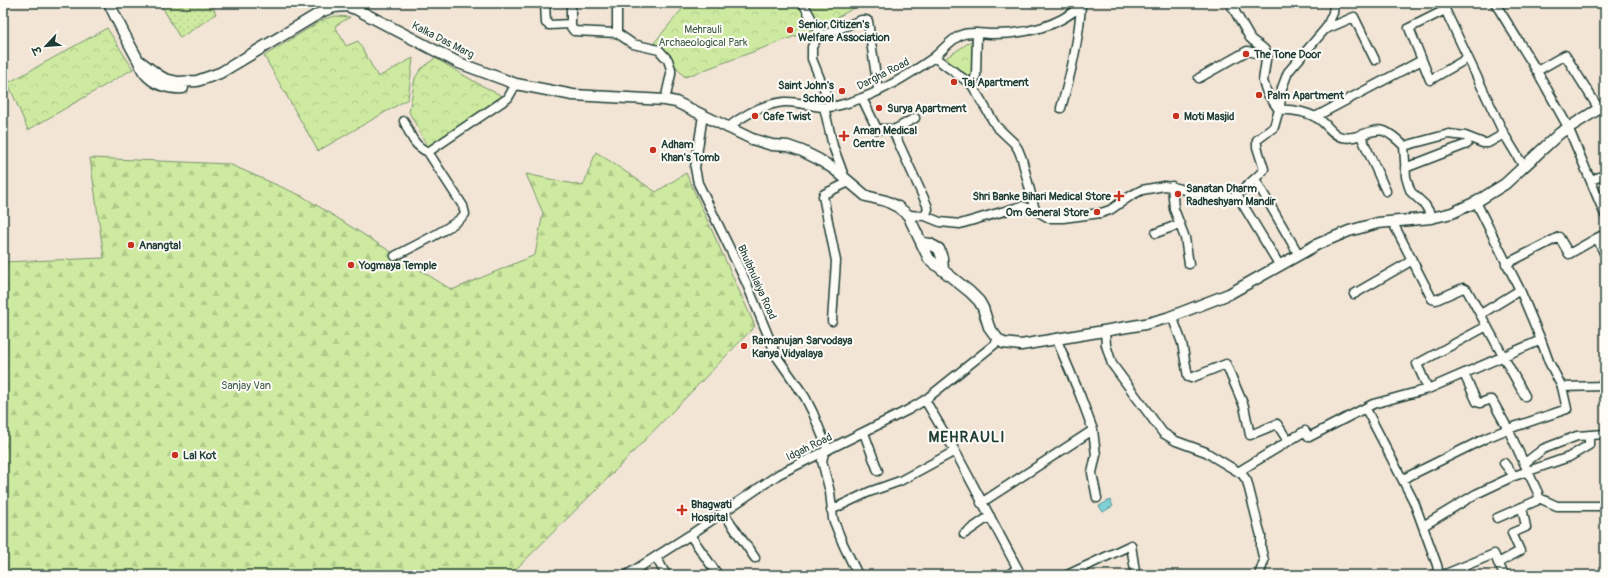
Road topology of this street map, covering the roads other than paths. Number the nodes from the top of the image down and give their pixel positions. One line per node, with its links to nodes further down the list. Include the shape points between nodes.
1 (109, 3): 23 (street, Kalka Das Marg, via 145,73 154,82 169,88 185,87 220,73 323,11 346,6 368,14 459,63)
2 (545, 3): 11 (street, via 546,23)
3 (571, 3): 11 (street)
4 (617, 3): 13 (street)
5 (803, 3): 14 (street)
6 (1230, 3): 16 (street, via 1250,38 1265,49)
7 (1334, 3): 12 (street, via 1330,21)
8 (1495, 3): 21 (street)
9 (1081, 4): 15 (street, Dargha Road, via 1068,16 1048,26 1004,33); 30 (street, via 1074,58)
10 (1444, 7): 18 (street); 20 (street, via 1409,28)
11 (571, 24): 13 (street, via 577,32)
12 (1325, 29): 19 (street, via 1354,16); 31 (street, via 1288,72 1282,88)
13 (617, 33): 27 (street, via 633,44 656,48 668,60 671,74)
14 (820, 33): 25 (street, via 825,35 864,20 868,21); 28 (street, via 812,47 812,59)
15 (977, 33): 17 (street, Dargha Road, via 961,35); 24 (street, via 976,75)
16 (1267, 56): 22 (street, via 1247,51); 31 (street, via 1263,81 1267,93)
17 (934, 57): 24 (street); 25 (street, Dargha Road, via 913,72)
18 (1468, 58): 20 (street, via 1430,80); 39 (street)
19 (1375, 60)
20 (1422, 60): 33 (street)
21 (1537, 71): 29 (street, via 1565,54); 36 (street)
22 (1199, 78)
23 (516, 84): 27 (street, Kalka Das Marg, via 572,95); 43 (street, via 508,98)
24 (972, 86): 54 (street, via 996,126 1018,149)
25 (878, 90): 26 (street, Dargha Road)
26 (862, 98): 28 (street, Dargha Road); 38 (street, via 877,129)
27 (665, 100): 32 (street, Kalka Das Marg, via 676,102)
28 (828, 107): 37 (street, Dargha Road, via 792,102 768,106 746,115); 49 (street, via 833,146)
29 (1602, 107): 36 (street)
30 (1061, 108)
31 (1279, 110): 33 (street, via 1295,111); 47 (street, via 1274,127 1257,140 1264,169)
32 (703, 115): 37 (street); 96 (street, Bhulbhulaiya Road, via 696,168 698,183 746,282 777,357 808,402 819,425)
33 (1314, 117): 40 (street, via 1338,136 1349,139)
34 (915, 118): 38 (street)
35 (404, 121): 43 (street, via 417,146)
36 (1568, 127): 44 (street, via 1547,143); 48 (street)
37 (727, 128): 49 (street, via 763,143 796,148 818,159)
38 (892, 131): 57 (street, via 927,205)
39 (1504, 134): 42 (street, via 1488,143 1449,134); 44 (street)
40 (1361, 136): 42 (street, via 1384,131); 51 (street)
41 (1468, 144): 45 (street)
42 (1404, 146): 45 (street)
43 (428, 152): 66 (street, via 463,206 465,214)
44 (1524, 167): 53 (street, via 1505,184)
45 (1405, 168): 58 (street, via 1411,192 1424,202)
46 (1605, 175): 48 (street)
47 (1255, 178): 52 (street); 64 (street)
48 (1591, 180): 55 (street)
49 (847, 181): 56 (street, via 866,196 892,203); 75 (street, via 822,196 836,261)
50 (1172, 186): 52 (street, via 1205,196); 54 (street, via 1142,190 1101,213 1049,218); 60 (street, via 1174,209)
51 (1386, 191)
52 (1236, 195): 70 (street)
53 (1476, 202): 58 (street, via 1447,215); 69 (street)
54 (1035, 210): 57 (street, via 1016,207 960,224 940,222)
55 (1605, 215)
56 (908, 216): 57 (street); 79 (street, via 922,243 939,248 943,269 979,301 992,332)
57 (925, 216)
58 (1433, 218): 59 (street)
59 (1392, 221): 64 (street, via 1349,231); 67 (street)
60 (1180, 224): 61 (street); 68 (street)
61 (1156, 233)
62 (1605, 234): 63 (street)
63 (1597, 238): 65 (street); 69 (street, via 1569,254 1560,237)
64 (1299, 255): 70 (street)
65 (1605, 255)
66 (395, 256)
67 (1411, 261): 72 (street); 73 (street, via 1432,299 1436,300 1465,288)
68 (1189, 264)
69 (1506, 264): 71 (street)
70 (1280, 266): 74 (street, via 1229,294)
71 (1520, 290): 73 (street); 80 (street)
72 (1354, 294)
73 (1481, 314): 76 (street)
74 (1172, 316): 77 (street); 94 (street, via 1182,343 1188,376 1191,378 1226,364 1244,406 1250,435 1277,424)
75 (832, 321)
76 (1487, 326): 81 (street); 85 (street, via 1417,364)
77 (1106, 331): 78 (street); 101 (street, via 1106,345 1112,364 1163,433 1176,441 1206,452)
78 (1056, 338): 79 (street, via 1021,345 1012,345); 90 (street)
79 (1000, 340): 87 (street, Idgah Road)
80 (1541, 340): 81 (street); 84 (street)
81 (1504, 355): 82 (street); 86 (street)
82 (1464, 374): 85 (street); 89 (street, via 1478,402 1480,404 1492,400)
83 (1605, 386): 84 (street)
84 (1562, 387): 89 (street, via 1567,409)
85 (1428, 389): 88 (street, via 1373,404)
86 (1525, 396)
87 (925, 400): 91 (street, Idgah Road); 95 (street)
88 (1366, 409): 94 (street, via 1310,437 1305,431); 103 (street)
89 (1508, 429): 97 (street); 103 (street)
90 (1094, 430): 104 (street, via 1096,455 1092,474); 106 (street)
91 (864, 433): 96 (street, Idgah Road); 100 (street)
92 (1605, 434): 93 (street)
93 (1590, 435): 97 (street, via 1576,436 1543,449); 99 (street, via 1589,445 1569,457)
94 (1288, 441): 101 (street)
95 (955, 451): 106 (street); 109 (street, via 900,481)
96 (826, 452): 109 (street, Bhulbhulaiya Road, via 822,461 830,492); 110 (street, Idgah Road, via 779,474)
97 (1525, 462): 99 (street)
98 (1504, 463): 102 (street)
99 (1528, 470): 102 (street); 105 (street)
100 (878, 471)
101 (1238, 472): 121 (street, via 1245,476 1247,481 1261,536 1264,562)
102 (1514, 476): 113 (street, via 1476,494)
103 (1403, 479): 113 (street)
104 (1097, 498)
105 (1539, 498): 107 (street, via 1557,506); 108 (street)
106 (981, 503): 111 (street)
107 (1605, 506)
108 (1522, 507): 112 (street); 118 (street, via 1526,527 1512,533 1520,551)
109 (831, 510): 125 (street, Bhulbhulaiya Road, via 837,531)
110 (723, 512): 115 (street, Idgah Road); 117 (street)
111 (990, 516): 114 (street); 119 (street)
112 (1497, 518)
113 (1423, 526): 128 (street)
114 (964, 534)
115 (690, 535): 116 (street, Idgah Road); 124 (street)
116 (656, 557): 122 (street, Idgah Road); 123 (street)
117 (755, 558)
118 (1498, 563): 129 (street, via 1494,554); 130 (street)
119 (1019, 571): 126 (street)
120 (1135, 571): 127 (street, via 1131,545)
121 (1259, 574)
122 (627, 575)
123 (666, 575)
124 (718, 575)
125 (858, 575)
126 (1009, 575)
127 (1067, 575)
128 (1439, 575)
129 (1443, 575)
130 (1504, 575)

